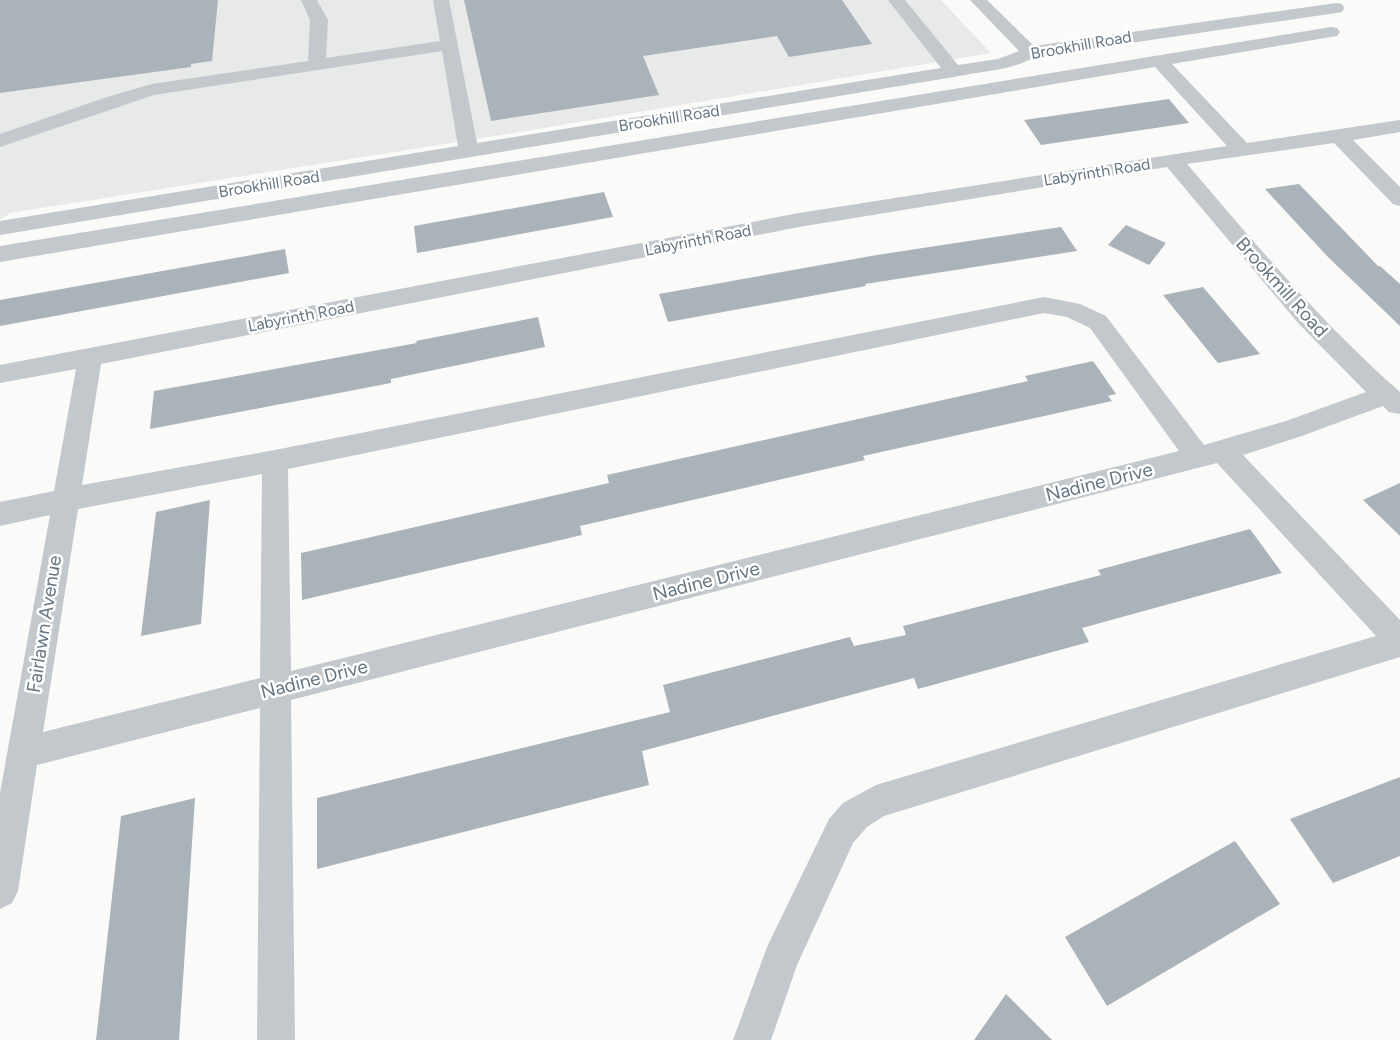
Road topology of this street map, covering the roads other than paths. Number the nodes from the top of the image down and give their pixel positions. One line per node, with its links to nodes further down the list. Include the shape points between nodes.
1 (309, 0): 10 (street, via 319,20)
2 (441, 0): 7 (street)
3 (896, 0): 11 (street)
4 (978, 0): 8 (street)
5 (1336, 8): 8 (street, Brookhill Road, via 1231,15)
6 (1330, 32): 9 (street)
7 (450, 45): 10 (street); 16 (street)
8 (1030, 52): 11 (street, Brookhill Road, via 1018,60)
9 (1159, 61): 15 (street); 20 (street)
10 (317, 66): 14 (street, via 152,90)
11 (954, 72): 16 (street, Brookhill Road)
12 (1393, 134): 13 (street, Labyrinth Road)
13 (1338, 136): 15 (street, Labyrinth Road); 18 (street)
14 (0, 141)
15 (1242, 150): 17 (street, Labyrinth Road)
16 (469, 151): 19 (street, Brookhill Road)
17 (1172, 160): 21 (street, Labyrinth Road, via 799,220); 23 (street, Brookmill Road, via 1301,312)
18 (1400, 198)
19 (0, 228)
20 (0, 254)
21 (90, 357): 22 (street, Labyrinth Road); 26 (street, Fairlawn Avenue)
22 (0, 374)
23 (1393, 401): 24 (street, Nadine Drive)
24 (1210, 454): 25 (street, via 1098,322 1081,312 1044,305); 28 (street); 29 (street, Nadine Drive)
25 (275, 460): 26 (street); 29 (street)
26 (65, 500): 27 (street); 30 (street, Fairlawn Avenue)
27 (0, 514)
28 (1400, 642): 33 (street, via 876,802 855,815 841,831 780,960)
29 (276, 689): 30 (street, Nadine Drive); 32 (street)
30 (15, 763): 31 (street, Fairlawn Avenue)
31 (0, 891)
32 (276, 1040)
33 (752, 1040)

